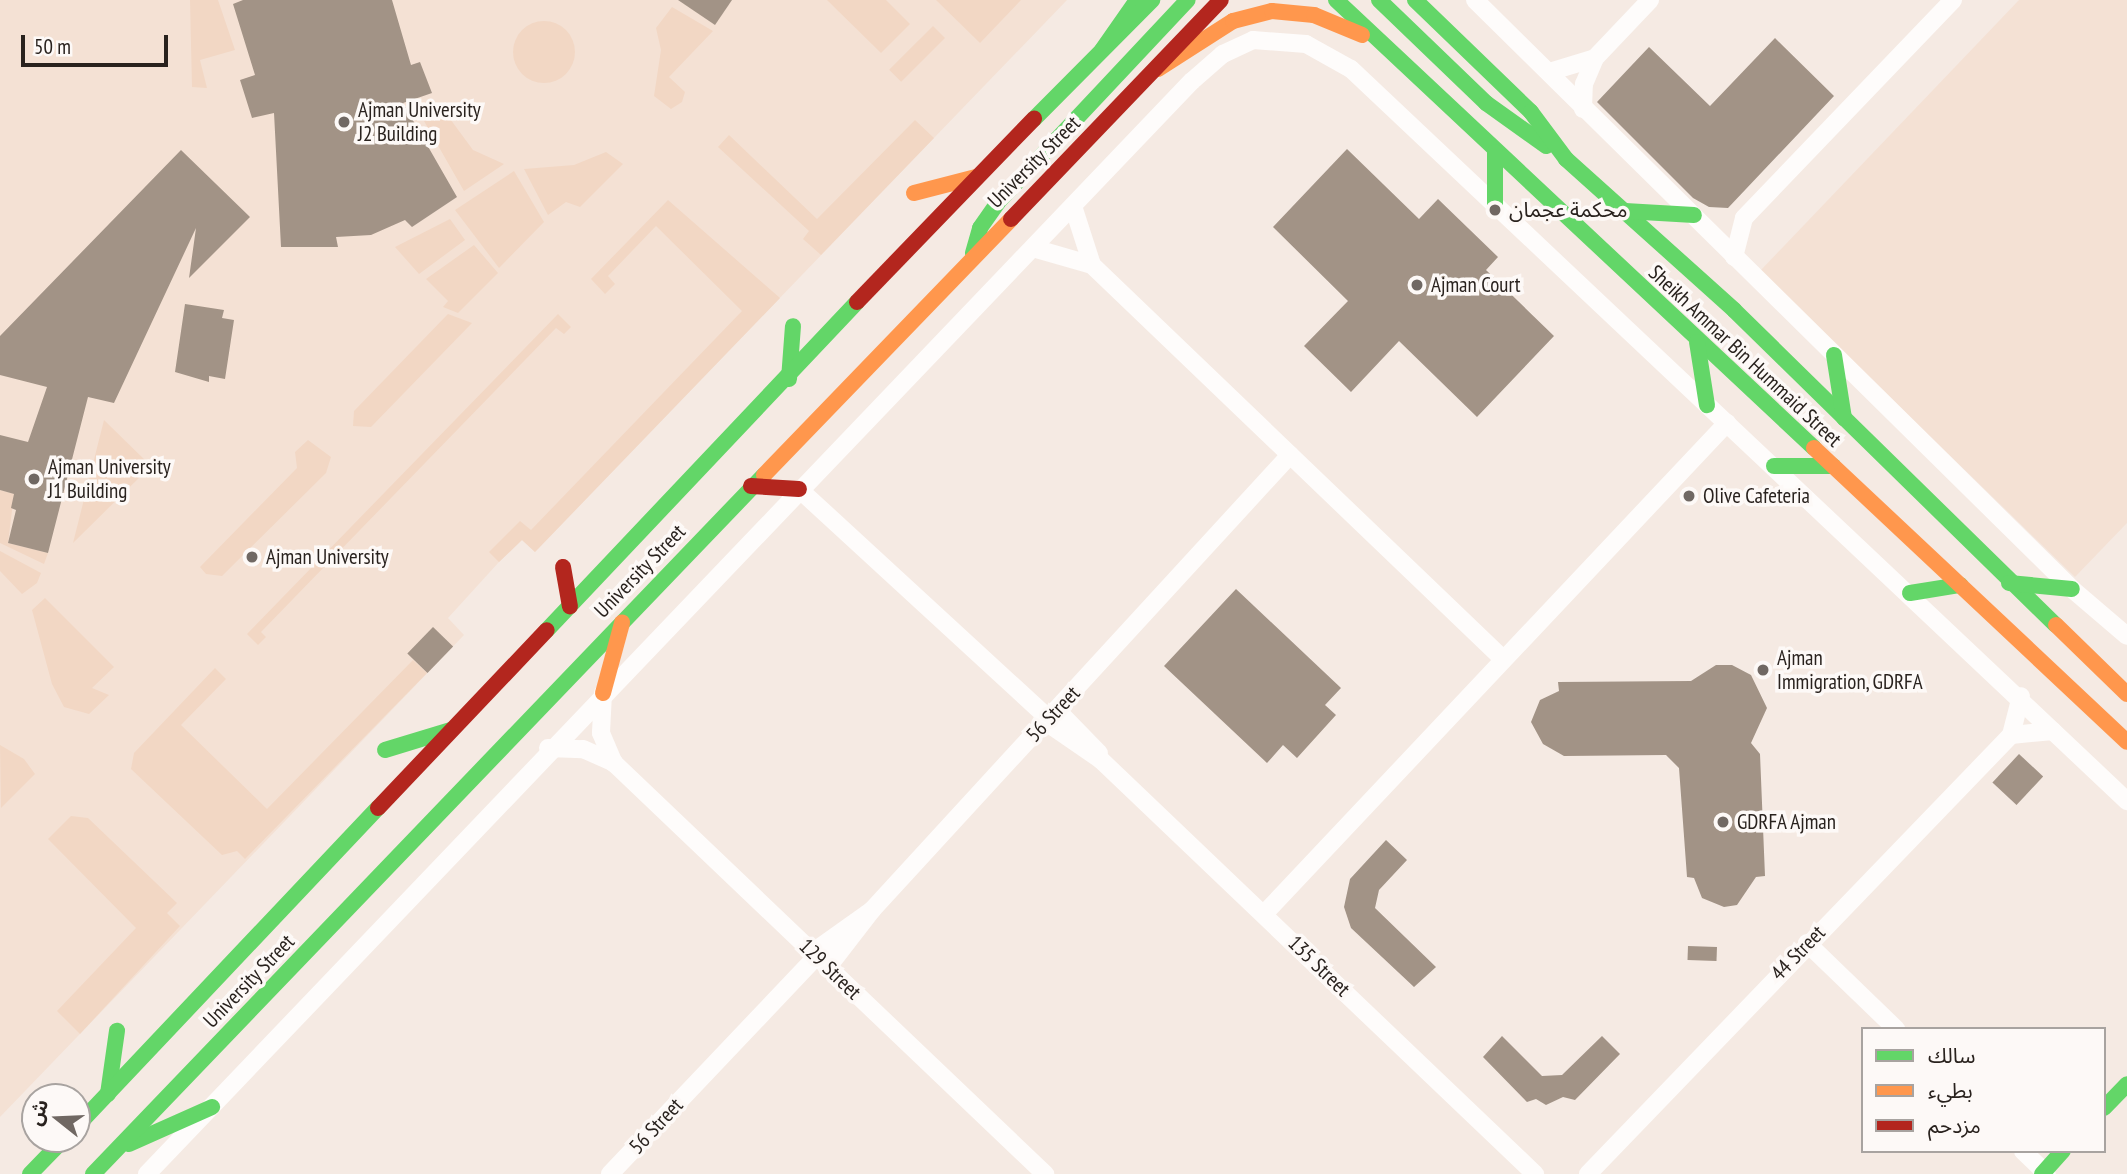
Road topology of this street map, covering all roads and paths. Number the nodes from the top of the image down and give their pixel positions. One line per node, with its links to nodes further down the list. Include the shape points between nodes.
1 (1138, 0): 13 (main road)
2 (1152, 0): 13 (main road, University Street)
3 (1188, 0): 29 (main road, via 998,202 980,228)
4 (1221, 0): 15 (main road, University Street)
5 (1336, 0): 12 (main road, Sheikh Ammar Bin Hummaid Street)
6 (1379, 0): 19 (main road, via 1486,103)
7 (1415, 0): 11 (main road, Sheikh Ammar Bin Hummaid Street)
8 (1475, 0): 16 (street)
9 (1650, 0): 14 (street)
10 (1953, 0): 26 (street)
11 (1430, 8): 19 (main road, Sheikh Ammar Bin Hummaid Street, via 1531,112)
12 (1378, 42): 15 (main road, via 1314,15 1272,11 1233,21); 18 (main road, Sheikh Ammar Bin Hummaid Street)
13 (1102, 50): 20 (main road, University Street)
14 (1595, 58): 16 (street); 17 (street, via 1584,84)
15 (1158, 69): 29 (main road, University Street)
16 (1549, 72): 17 (street)
17 (1583, 108): 25 (street)
18 (1495, 152): 23 (main road); 33 (main road, Sheikh Ammar Bin Hummaid Street)
19 (1566, 159): 24 (main road, Sheikh Ammar Bin Hummaid Street)
20 (976, 177): 21 (main road); 35 (main road, University Street)
21 (914, 193)
22 (1073, 206): 23 (street, via 1210,64 1237,46 1272,39 1306,44 1338,58); 28 (street); 31 (street, via 1077,234)
23 (1495, 206): 36 (street)
24 (1625, 211): 25 (main road); 37 (main road, Sheikh Ammar Bin Hummaid Street)
25 (1694, 215): 27 (street)
26 (1744, 218): 27 (street); 30 (street)
27 (1707, 228): 30 (street)
28 (1033, 248): 31 (street); 43 (street)
29 (973, 253): 42 (main road, University Street)
30 (1734, 257): 34 (street)
31 (1092, 265): 39 (street)
32 (793, 326): 35 (main road)
33 (1697, 342): 36 (main road); 41 (main road, Sheikh Ammar Bin Hummaid Street)
34 (1834, 355): 37 (main road); 47 (street)
35 (789, 379): 49 (main road, University Street)
36 (1707, 405): 38 (street)
37 (1844, 418): 45 (main road, Sheikh Ammar Bin Hummaid Street)
38 (1727, 424): 40 (street); 53 (street)
39 (1294, 459): 53 (street); 57 (street, 56 Street)
40 (1774, 466): 41 (main road); 48 (street)
41 (1833, 466): 46 (main road, Sheikh Ammar Bin Hummaid Street)
42 (751, 486): 43 (main road); 51 (main road, University Street)
43 (799, 489): 54 (street); 57 (street, 135 Street)
44 (563, 567): 49 (main road)
45 (2009, 583): 47 (main road); 55 (main road, Sheikh Ammar Bin Hummaid Street)
46 (1960, 584): 48 (main road); 61 (main road, Sheikh Ammar Bin Hummaid Street)
47 (2072, 589): 50 (street)
48 (1910, 593): 56 (street)
49 (570, 606): 58 (main road, University Street)
50 (2118, 617): 52 (street)
51 (623, 620): 54 (main road); 76 (main road, University Street)
52 (2127, 636)
53 (1503, 659): 66 (street)
54 (603, 694): 62 (street); 64 (street, 129 Street, via 601,733)
55 (2127, 694)
56 (2021, 696): 59 (street); 60 (street)
57 (1051, 717): 66 (street, 135 Street); 68 (street, 56 Street, via 872,911)
58 (451, 730): 63 (main road); 72 (main road, University Street)
59 (2053, 731): 60 (street); 65 (street)
60 (2011, 736): 67 (street, 44 Street)
61 (2127, 742)
62 (548, 748): 64 (street, 129 Street, via 583,749); 74 (street)
63 (385, 750)
64 (614, 763): 68 (street, 129 Street)
65 (2127, 801)
66 (1264, 914): 86 (street, 135 Street)
67 (1807, 943): 69 (street); 87 (street, 44 Street)
68 (819, 959): 84 (street, 56 Street); 85 (street, 129 Street)
69 (1894, 1027)
70 (117, 1031): 72 (main road)
71 (2127, 1084): 73 (main road)
72 (108, 1094): 75 (main road, University Street)
73 (2106, 1106)
74 (212, 1107): 76 (main road); 83 (street)
75 (91, 1112)
76 (118, 1148): 82 (main road, University Street)
77 (50, 1153): 81 (main road)
78 (2025, 1153): 80 (street)
79 (2061, 1153): 80 (main road)
80 (2044, 1173)
81 (30, 1174)
82 (93, 1174)
83 (147, 1174)
84 (610, 1174)
85 (1045, 1174)
86 (1535, 1174)
87 (1588, 1174)

